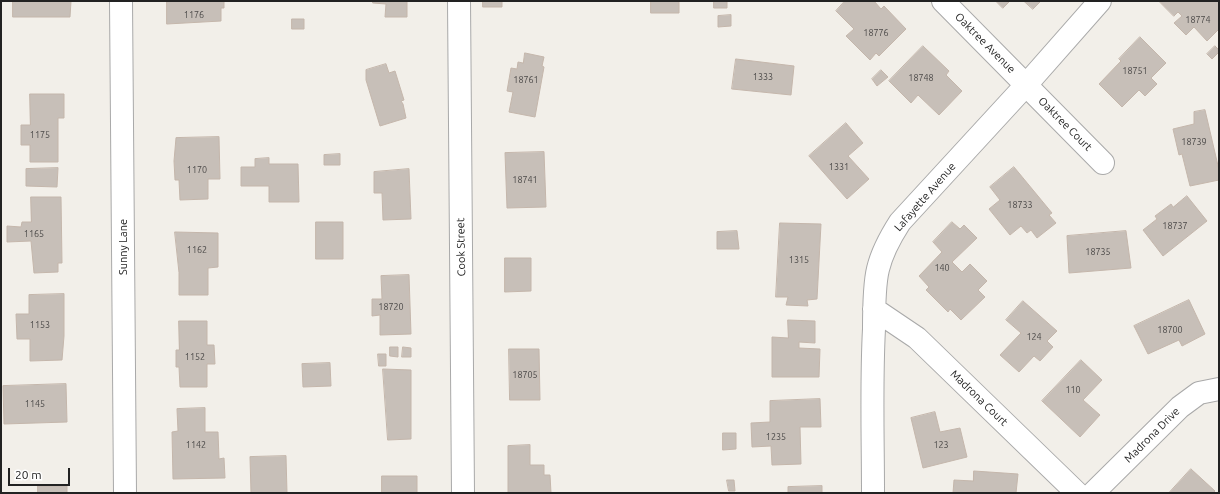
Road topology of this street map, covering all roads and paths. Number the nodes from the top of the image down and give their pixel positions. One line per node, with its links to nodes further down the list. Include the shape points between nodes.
1 (121, 1): 9 (street, Sunny Lane)
2 (459, 1): 10 (street, Cook Street)
3 (943, 1): 5 (street, Oaktree Avenue)
4 (1100, 1): 5 (street, Lafayette Avenue)
5 (1026, 85): 6 (street, Oaktree Court); 7 (street, Lafayette Avenue, via 900,222 878,269)
6 (1103, 164)
7 (874, 309): 11 (street, Lafayette Avenue); 12 (street, Madrona Court, via 918,338)
8 (1219, 389): 13 (street, Madrona Drive, via 1199,393 1180,407)
9 (125, 493)
10 (463, 493)
11 (874, 493)
12 (1077, 493)
13 (1093, 493)

